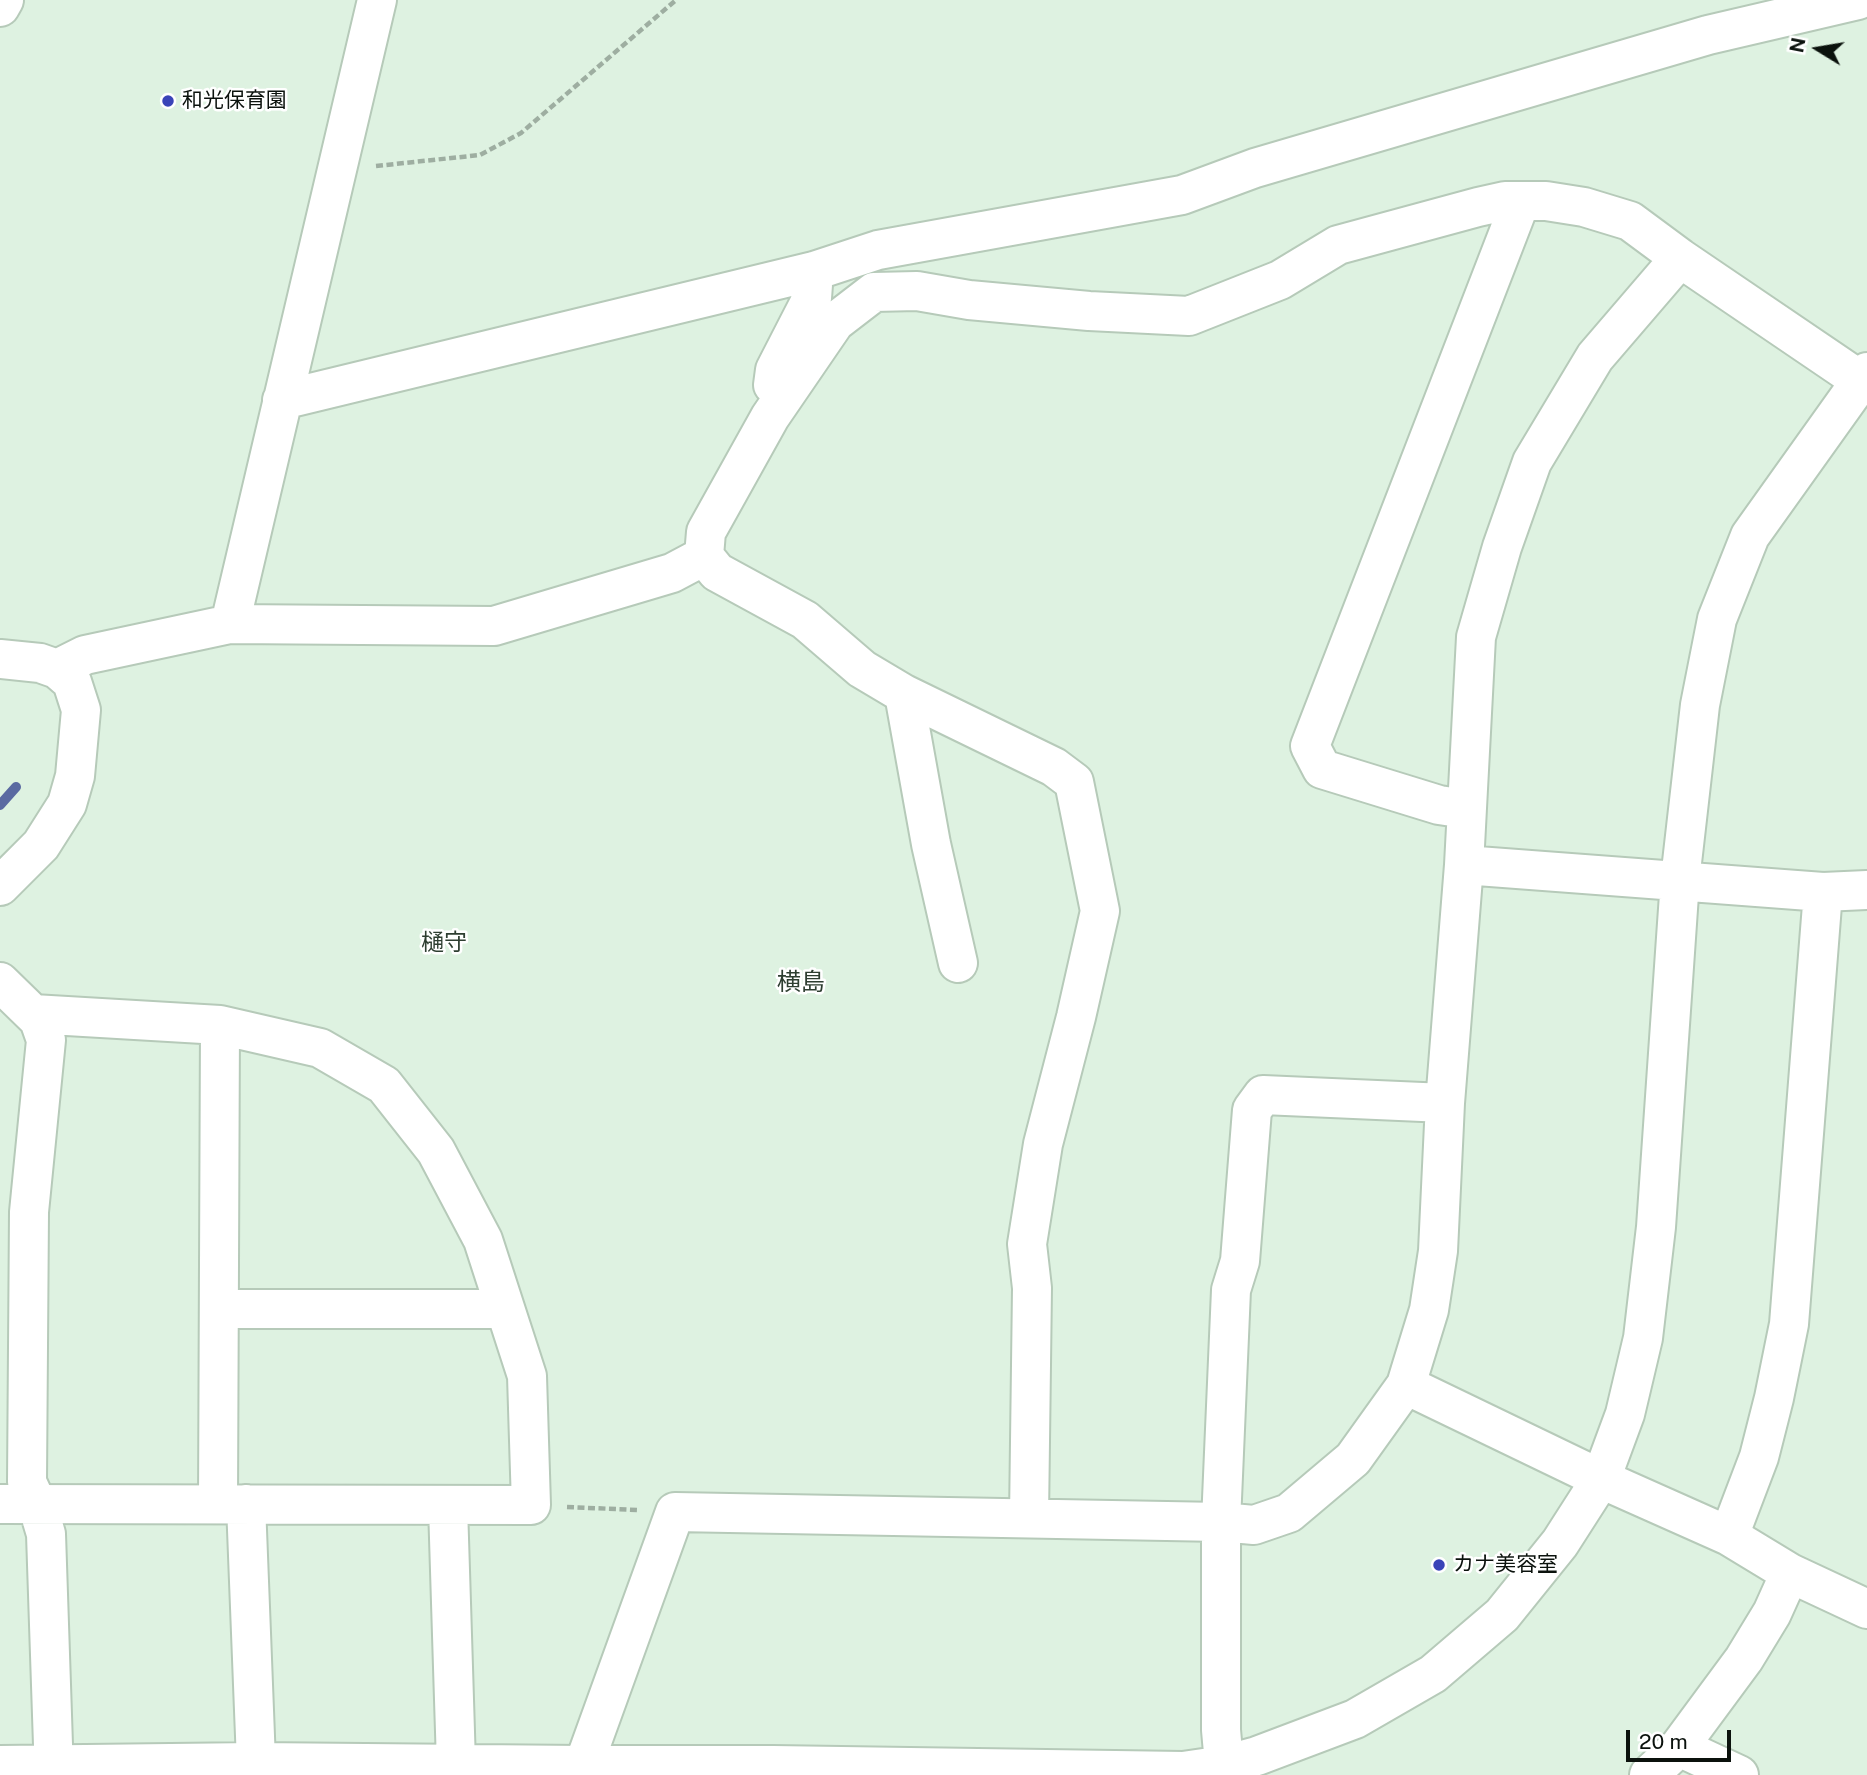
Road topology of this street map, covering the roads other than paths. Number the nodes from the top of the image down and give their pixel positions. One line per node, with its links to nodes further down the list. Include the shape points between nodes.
1 (4, 0): 4 (street)
2 (377, 0): 9 (street)
3 (1858, 0): 7 (street, via 1694,39 1255,169 1182,195 878,250)
4 (0, 7)
5 (1520, 203): 6 (street, via 1546,201 1584,207 1630,221); 10 (street, via 1478,207 1338,245 1280,280 1189,316 996,303 917,291 874,292 835,322); 16 (street, via 1310,746 1322,769 1439,806)
6 (1680, 258): 8 (street); 16 (street, via 1595,357 1532,462 1476,638)
7 (814, 271): 9 (street); 10 (street, via 812,298 775,370)
8 (1865, 379): 18 (street, via 1750,536 1717,619 1700,705)
9 (282, 400): 12 (street)
10 (770, 417): 11 (street, via 706,532)
11 (704, 556): 12 (street, via 672,573 494,626); 15 (street, via 717,572 805,620 862,669)
12 (230, 624): 14 (street, via 85,655)
13 (0, 659): 14 (street)
14 (57, 669): 19 (street, via 72,682 81,710 75,776 66,804 41,845)
15 (904, 694): 22 (street); 35 (street, via 1054,767 1074,782 1100,911 1043,1143 1027,1244 1032,1289)
16 (1466, 809): 17 (street)
17 (1464, 865): 18 (street); 26 (street)
18 (1679, 880): 21 (street); 31 (street, via 1656,1227 1643,1338 1625,1414)
19 (0, 886)
20 (1867, 890): 21 (street)
21 (1823, 892): 37 (street, via 1789,1324 1759,1457)
22 (958, 963)
23 (0, 982): 24 (street)
24 (33, 1014): 25 (street); 27 (street, via 46,1040)
25 (220, 1025): 28 (street); 29 (street, via 320,1048 384,1085 436,1151 482,1240)
26 (1445, 1103): 30 (street, via 1436,1263 1429,1310); 36 (street, via 1263,1095 1252,1110 1240,1261 1231,1290)
27 (14, 1211): 32 (street, via 27,1482)
28 (219, 1309): 29 (street); 33 (street)
29 (505, 1309): 34 (street, via 527,1376 531,1506)
30 (1406, 1385): 31 (street); 36 (street, via 1353,1459 1289,1513 1254,1525)
31 (1601, 1479): 37 (street); 47 (street, via 1560,1543 1502,1615 1433,1674 1355,1719)
32 (18, 1504): 33 (street); 44 (street, via 46,1534)
33 (232, 1504): 34 (street); 41 (street)
34 (448, 1506): 42 (street)
35 (1029, 1518): 36 (street); 45 (street, via 674,1512)
36 (1222, 1522): 47 (street)
37 (1729, 1536): 38 (street)
38 (1790, 1573): 39 (street); 40 (street, via 1744,1659)
39 (1867, 1609)
40 (1679, 1747): 48 (street); 49 (street)
41 (256, 1762): 42 (street); 44 (street)
42 (456, 1764): 45 (street)
43 (0, 1765): 44 (street)
44 (53, 1770)
45 (582, 1770): 46 (street)
46 (771, 1770): 47 (street)
47 (1224, 1770)
48 (1649, 1775)
49 (1739, 1775)

